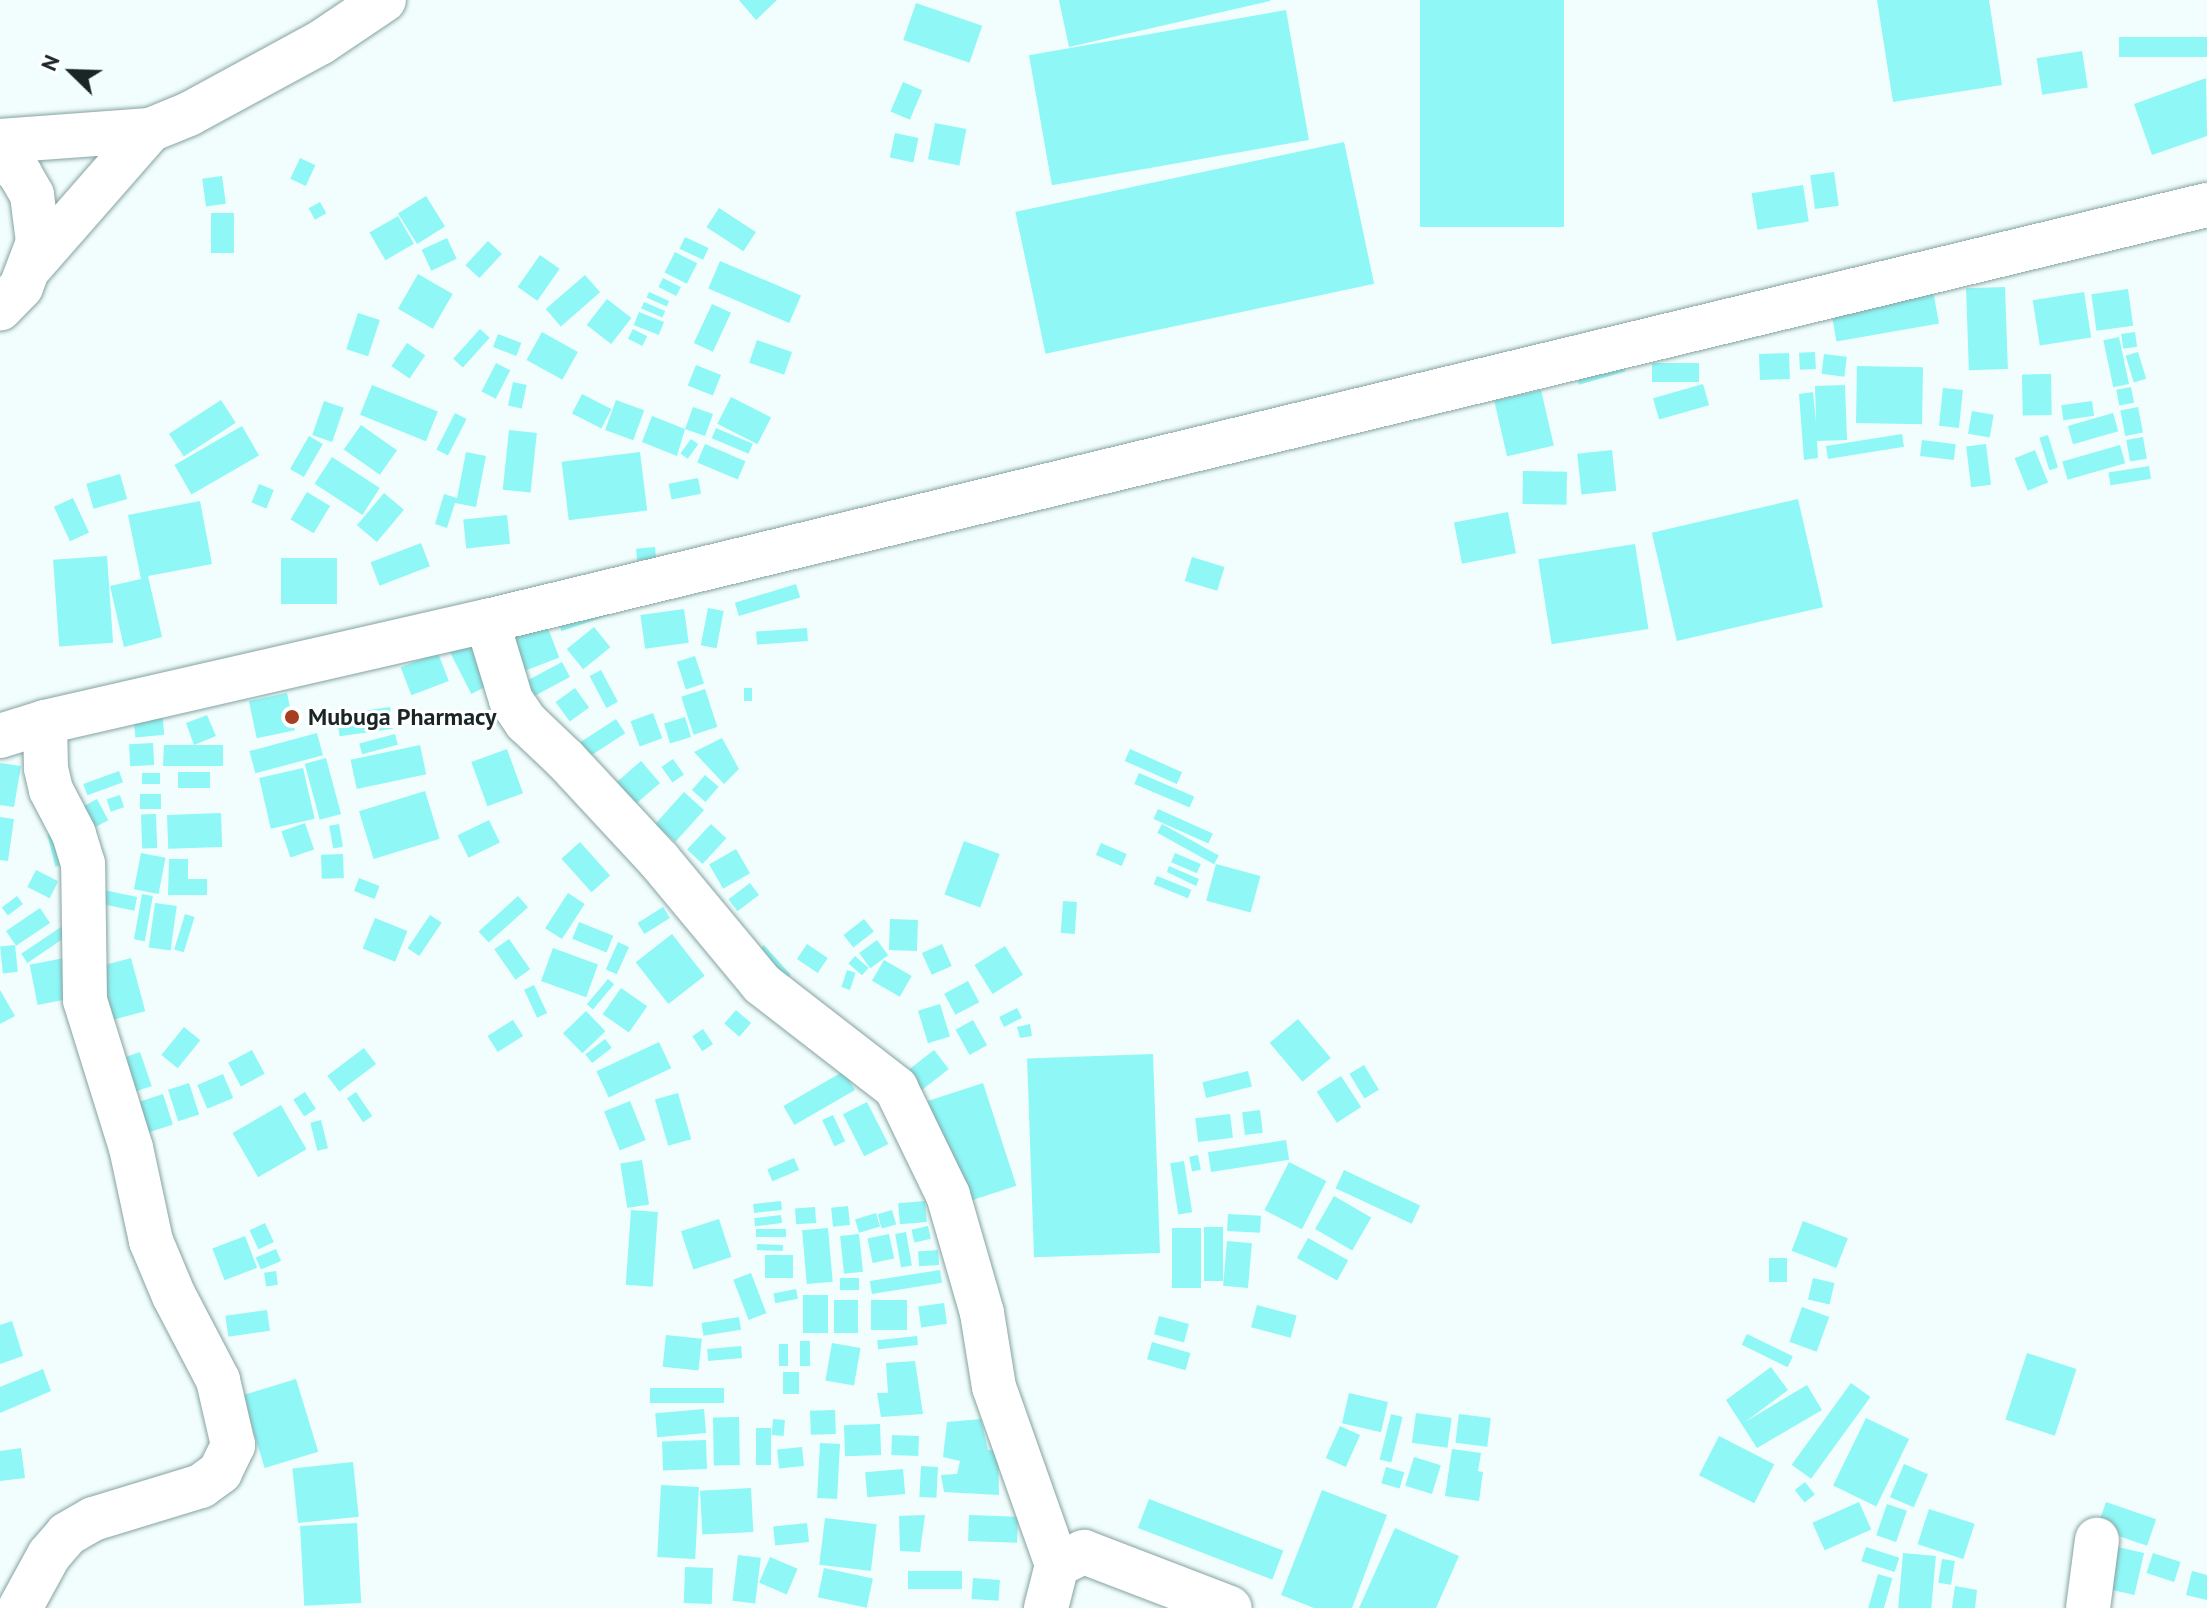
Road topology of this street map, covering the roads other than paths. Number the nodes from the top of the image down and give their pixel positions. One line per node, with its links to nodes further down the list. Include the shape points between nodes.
1 (384, 0): 2 (street, via 320,43)
2 (150, 130): 3 (street); 6 (street)
3 (0, 141)
4 (0, 153): 6 (street, via 32,195 38,242)
5 (2207, 205): 8 (street)
6 (32, 265): 7 (street, via 21,287)
7 (0, 309)
8 (487, 621): 9 (street); 12 (street, via 511,700 526,722 659,860 762,984 896,1088 948,1195 982,1313 994,1387)
9 (45, 722): 10 (street); 13 (street, via 51,790 83,864 85,1000 131,1148 151,1241 218,1380 233,1445 220,1472 201,1486 93,1519 67,1534)
10 (0, 736)
11 (2097, 1540): 16 (street)
12 (1057, 1565): 14 (street); 15 (street, via 1084,1552)
13 (20, 1608)
14 (1046, 1608)
15 (1230, 1608)
16 (2088, 1608)

